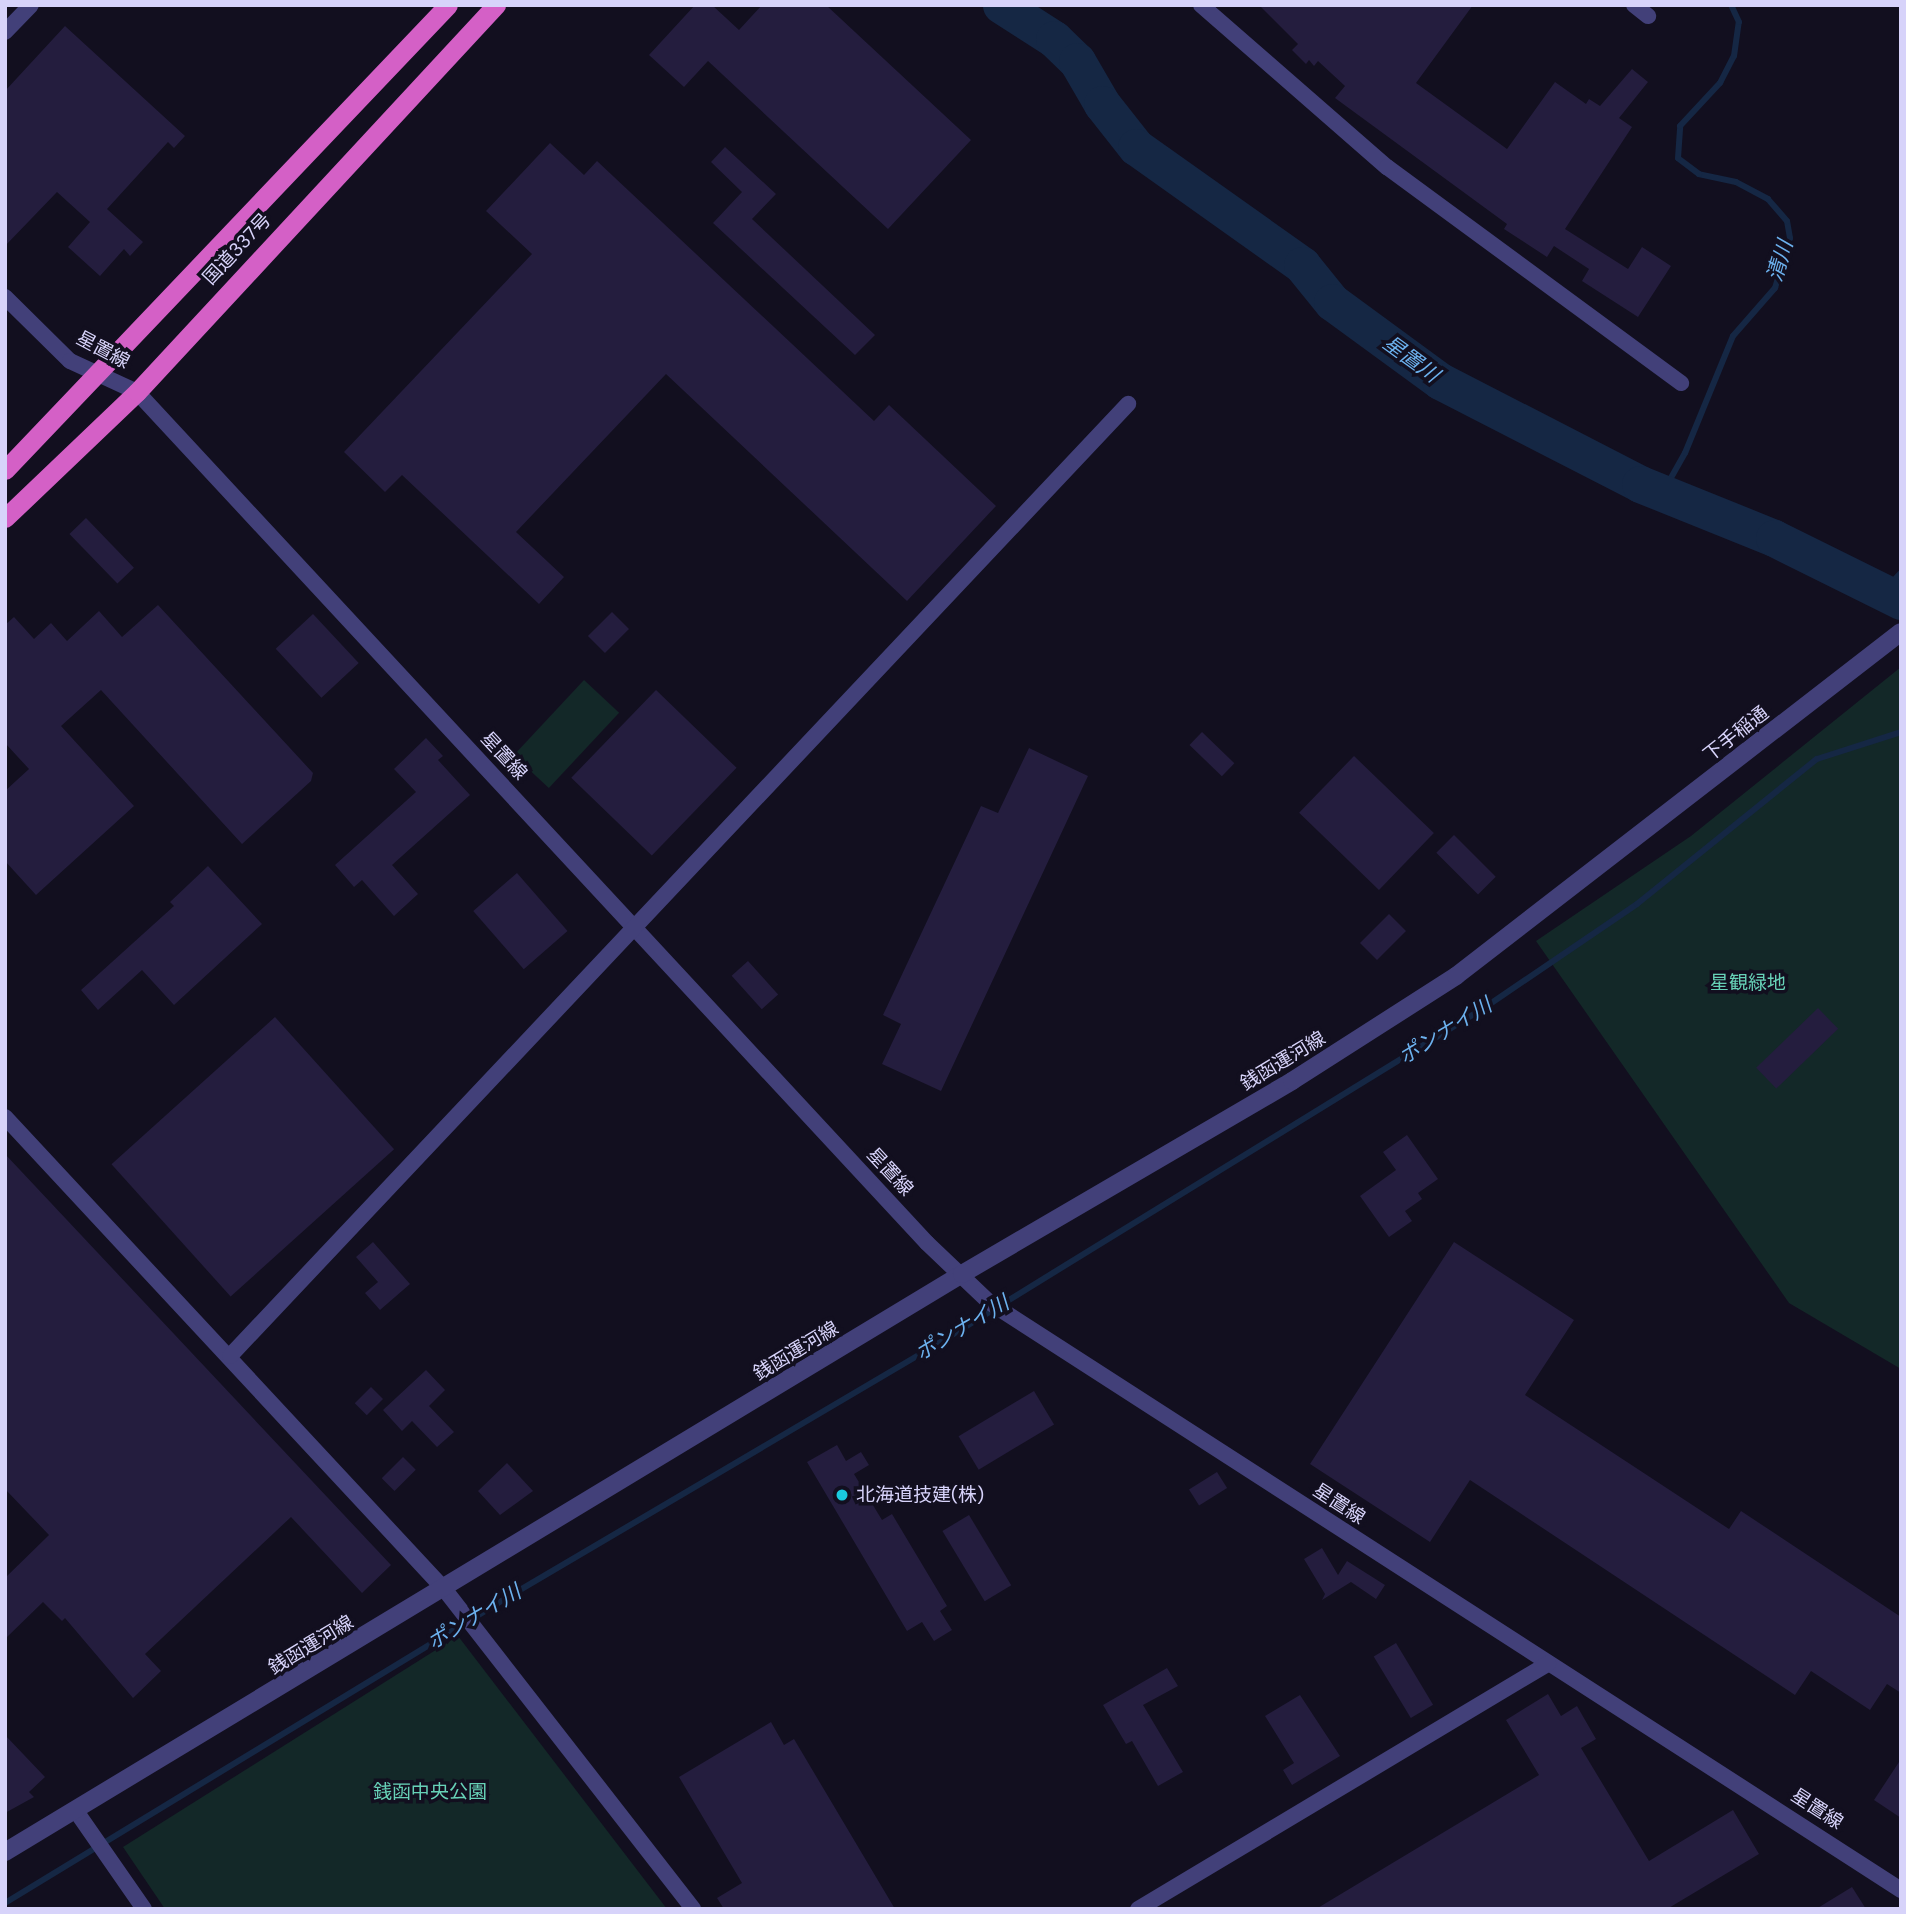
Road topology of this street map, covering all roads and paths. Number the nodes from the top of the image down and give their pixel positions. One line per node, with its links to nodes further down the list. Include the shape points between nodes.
1 (31, 5): 7 (street)
2 (448, 5): 9 (highway, 国道337号)
3 (496, 5): 11 (highway, 国道337号)
4 (1201, 5): 10 (street, via 1387,167)
5 (1634, 5): 6 (street)
6 (1648, 16)
7 (5, 32)
8 (5, 297): 9 (street, 星置線, via 70,362)
9 (97, 375): 11 (street, 星置線); 13 (highway, 国道337号)
10 (1681, 383)
11 (137, 392): 14 (highway, 国道337号); 17 (street, 星置線)
12 (1128, 404): 17 (street)
13 (5, 470)
14 (5, 518)
15 (1901, 632): 16 (street, 下手稲通)
16 (1597, 870): 19 (street, 銭函運河線, via 1433,991 1292,1081)
17 (634, 927): 19 (street, 星置線); 20 (street)
18 (5, 1117): 20 (street)
19 (962, 1274): 21 (street, 銭函運河線); 22 (street, 星置線, via 1010,1318)
20 (230, 1356): 21 (street)
21 (445, 1590): 23 (street, 銭函運河線); 27 (street)
22 (1548, 1664): 25 (street, 星置線); 28 (street)
23 (76, 1811): 24 (street, 銭函運河線); 26 (street)
24 (5, 1852)
25 (1901, 1890)
26 (144, 1909)
27 (693, 1909)
28 (1139, 1909)

